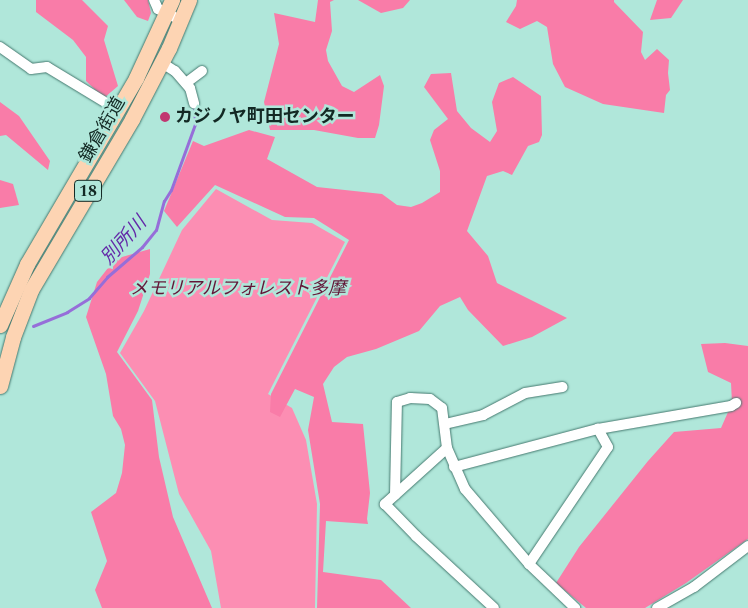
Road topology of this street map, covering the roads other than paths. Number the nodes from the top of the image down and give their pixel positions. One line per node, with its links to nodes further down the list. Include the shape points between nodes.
1 (154, 0): 3 (street, via 158,9)
2 (189, 0): 4 (main road, 鎌倉街道 / 18)
3 (170, 7): 4 (street); 10 (main road, 鎌倉街道 / 18)
4 (182, 20): 6 (main road, 鎌倉街道 / 18)
5 (0, 47): 10 (street, via 31,68 47,68)
6 (162, 63): 8 (street); 12 (main road, 鎌倉街道 / 18, via 41,270)
7 (202, 71): 8 (street)
8 (186, 83): 9 (street)
9 (194, 103)
10 (118, 110): 11 (main road, 鎌倉街道 / 18)
11 (3, 308): 12 (street); 13 (main road, 鎌倉街道 / 18)
12 (20, 316): 14 (main road, 鎌倉街道 / 18)
13 (0, 325)
14 (0, 386)
15 (563, 388): 17 (street, via 525,393 483,415)
16 (736, 403): 18 (street)
17 (445, 424): 19 (street); 21 (street, via 442,408 430,399 410,398 397,402)
18 (598, 429): 20 (street); 23 (street, via 608,447)
19 (447, 448): 20 (street); 21 (street)
20 (454, 467): 23 (street, via 465,489)
21 (395, 495): 24 (street, via 386,504)
22 (748, 546): 26 (street, via 694,586)
23 (529, 564): 25 (street)
24 (494, 608)
25 (575, 608)
26 (657, 608)

